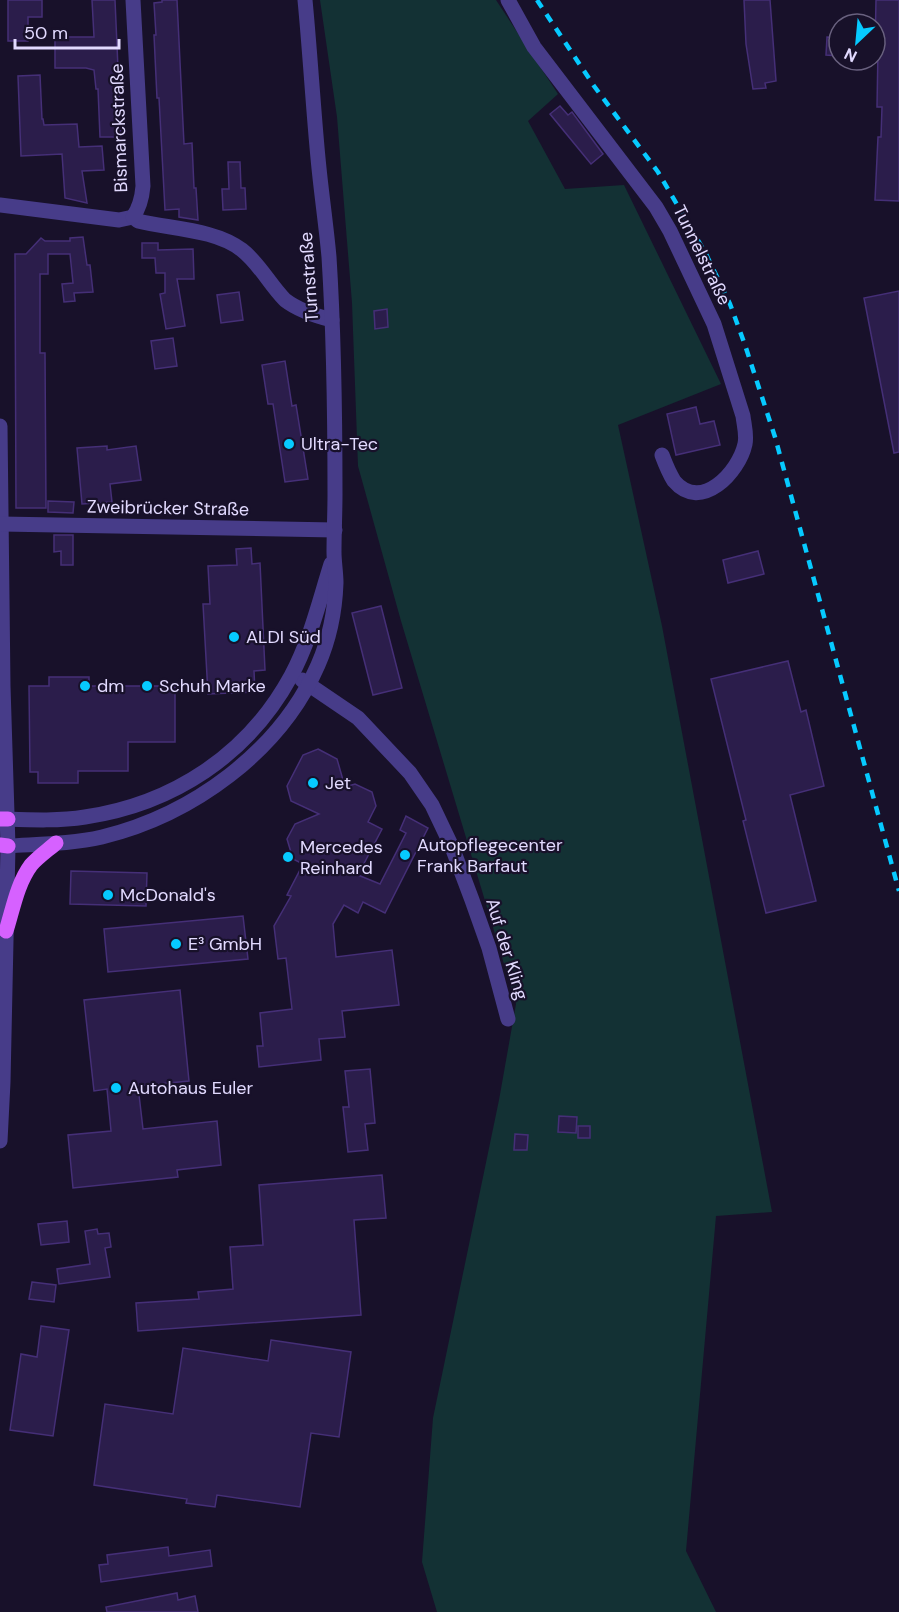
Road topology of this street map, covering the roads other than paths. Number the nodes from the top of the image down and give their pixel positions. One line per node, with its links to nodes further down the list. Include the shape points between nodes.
1 (133, 0): 5 (street, Bismarckstraße, via 143,186 139,209)
2 (305, 0): 6 (street, Turnstraße)
3 (508, 0): 8 (street, Tunnelstraße, via 534,47 656,207 714,324 743,416 745,444 722,483 709,491 684,489 675,482)
4 (0, 205): 5 (street, via 119,220)
5 (133, 216): 6 (street, via 138,221 234,245 250,257 291,305)
6 (332, 320): 10 (street, Turnstraße)
7 (0, 426): 9 (street)
8 (662, 455)
9 (1, 524): 10 (street, Zweibrücker Straße); 12 (street)
10 (334, 530): 11 (street, Turnstraße)
11 (334, 552): 13 (street, Turnstraße); 14 (street, Turnstraße, via 336,583 331,621)
12 (1, 564): 15 (street)
13 (292, 674): 14 (street, Auf der Kling); 15 (street, Turnstraße, via 243,740 217,763 178,788 134,807 84,818)
14 (309, 684): 16 (street, Turnstraße, via 256,753 196,798 128,829); 19 (street, Auf der Kling, via 358,718 410,773 432,805 472,900)
15 (4, 819): 17 (street)
16 (56, 843): 17 (street, Turnstraße); 18 (main road, via 28,872)
17 (4, 845): 18 (street)
18 (3, 927): 20 (street)
19 (508, 1019)
20 (0, 1141)

